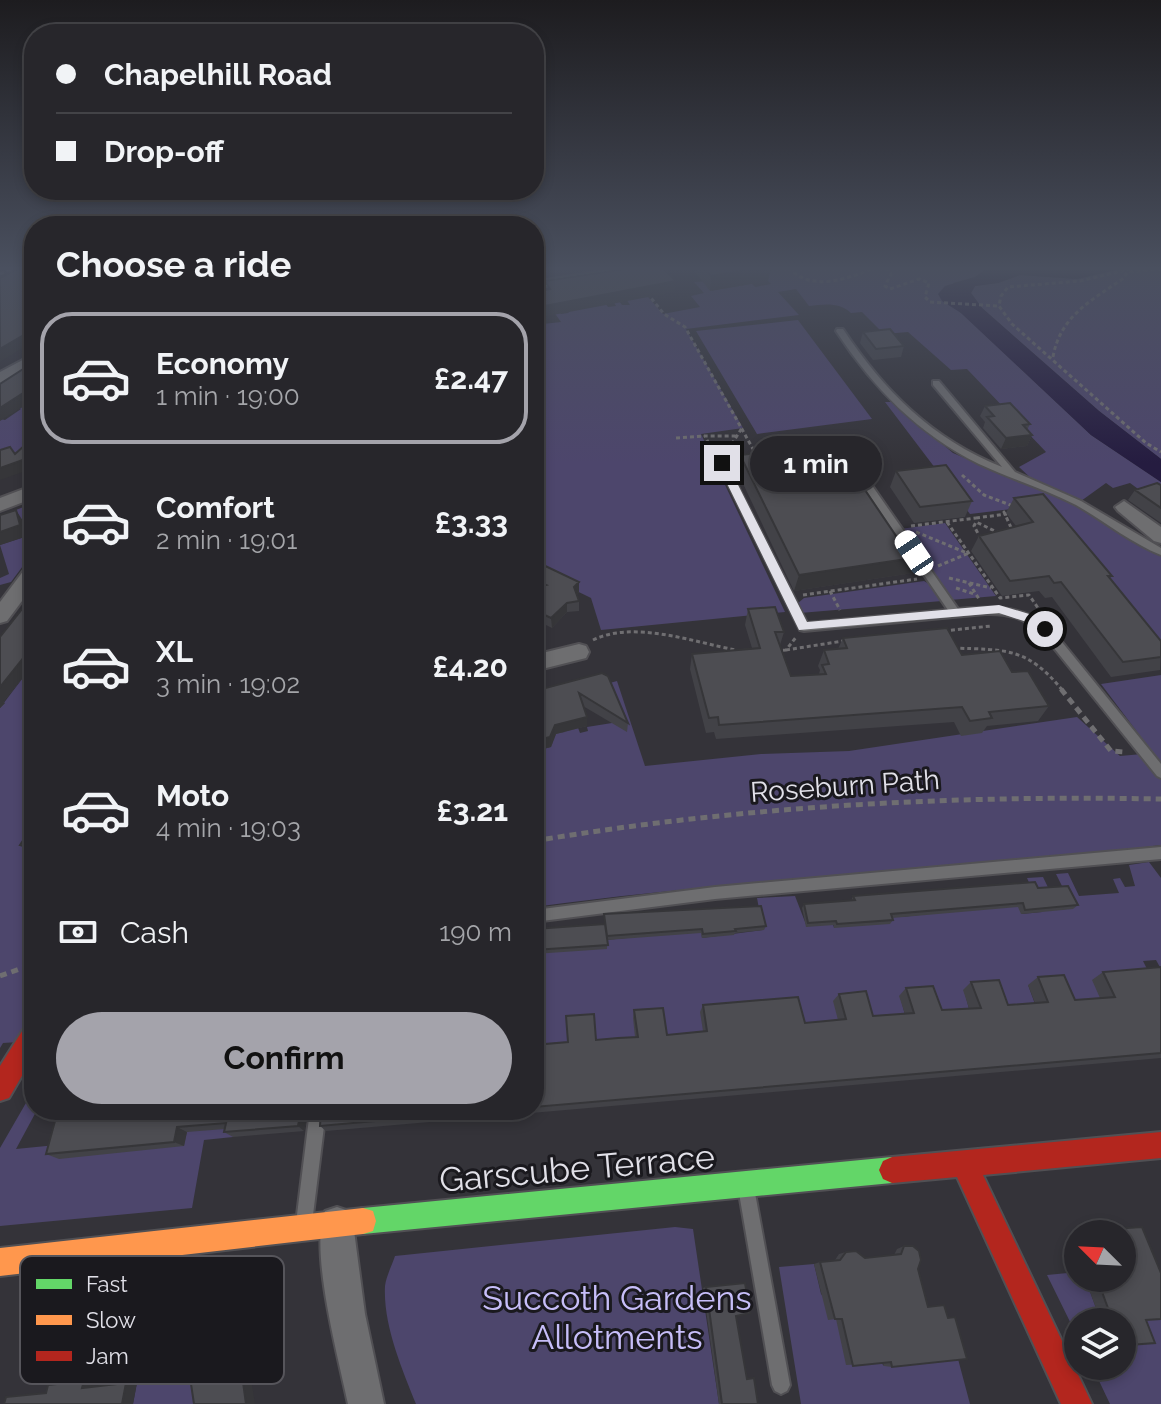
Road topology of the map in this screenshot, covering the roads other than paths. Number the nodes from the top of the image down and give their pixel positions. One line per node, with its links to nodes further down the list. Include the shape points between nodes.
1 (841, 333): 7 (lane, via 896,402 957,451)
2 (24, 364): 3 (street)
3 (0, 379)
4 (936, 383): 7 (lane)
5 (822, 452): 14 (lane, via 845,453)
6 (759, 459): 14 (lane, via 722,463 804,627)
7 (1012, 474): 12 (lane, via 1078,503)
8 (24, 495): 9 (street)
9 (0, 505)
10 (1124, 507): 11 (street)
11 (1161, 537)
12 (1161, 552)
13 (24, 584): 15 (street)
14 (955, 612): 18 (lane, via 999,609 1034,620)
15 (0, 616)
16 (579, 652): 17 (street)
17 (544, 661)
18 (1161, 773)
19 (1161, 853): 20 (lane, via 715,893)
20 (544, 915)
21 (24, 1049): 22 (street)
22 (0, 1089)
23 (318, 1120): 27 (lane)
24 (1161, 1145): 25 (street, Garscube Terrace)
25 (964, 1164): 26 (street, Garscube Terrace); 33 (street)
26 (746, 1185): 27 (street, Garscube Terrace); 31 (lane)
27 (320, 1225): 28 (street, Garscube Terrace); 32 (street, via 338,1254)
28 (52, 1256)
29 (20, 1260): 30 (street, Garscube Terrace)
30 (0, 1262)
31 (781, 1385)
32 (366, 1404)
33 (1077, 1404)

